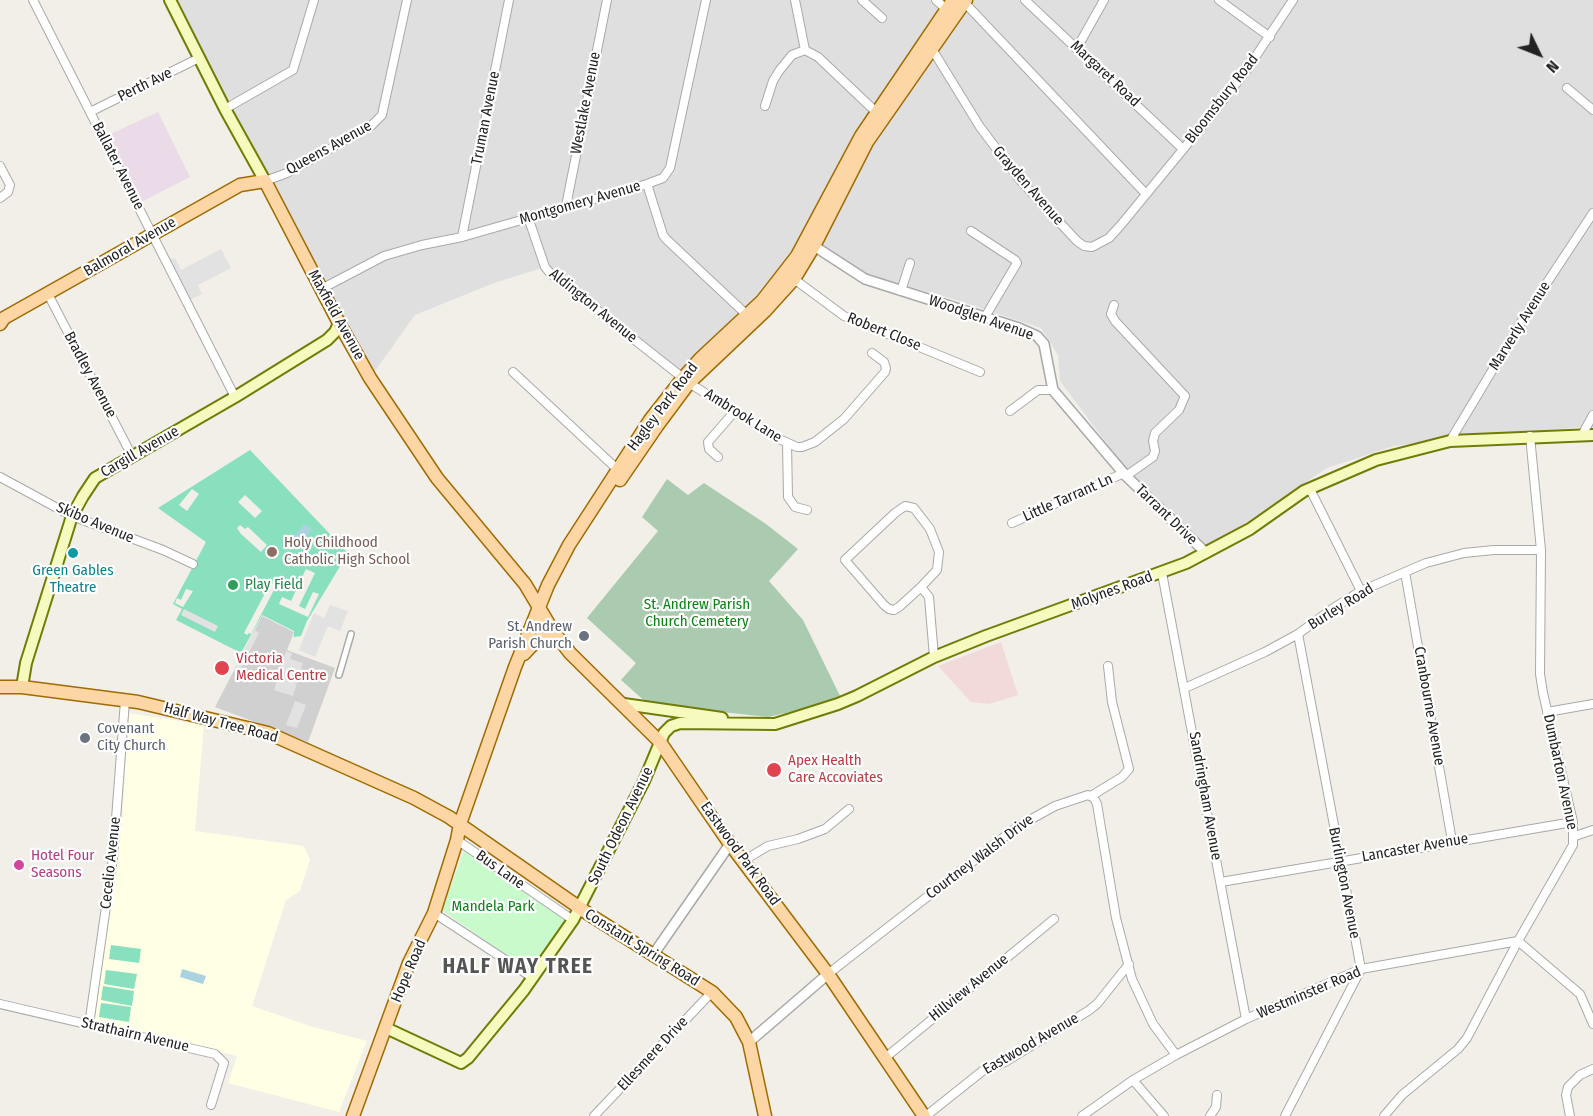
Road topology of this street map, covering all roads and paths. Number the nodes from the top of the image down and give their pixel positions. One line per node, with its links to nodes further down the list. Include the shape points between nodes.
1 (33, 0): 27 (street, Ballater Avenue)
2 (170, 0): 21 (main road, Maxfield Avenue)
3 (314, 0): 24 (street, via 292,70)
4 (407, 0): 30 (street, Queens Avenue, via 382,115 371,126 287,173)
5 (509, 0): 39 (street, Truman Avenue)
6 (607, 0): 34 (street, Westlake Avenue)
7 (706, 0): 31 (street, Montgomery Avenue, via 670,168 663,178)
8 (795, 0): 20 (street)
9 (862, 0): 16 (street)
10 (936, 0): 15 (street)
11 (1025, 0): 18 (street, Margaret Road)
12 (1104, 0): 18 (street)
13 (1219, 0): 17 (street)
14 (1293, 0): 17 (street, Bloomsbury Road)
15 (957, 3): 19 (main road, Hagley Park Road); 26 (main road, Hagley Park Road); 32 (street)
16 (882, 18)
17 (1270, 37): 28 (street, Bloomsbury Road)
18 (1077, 48): 28 (street, Margaret Road)
19 (932, 49): 32 (street, Grayden Avenue, via 999,154 1084,246 1092,248 1109,238); 40 (main road, Hagley Park Road, via 867,142)
20 (805, 50): 23 (street, via 792,56 779,71); 26 (street, via 818,57)
21 (199, 58): 24 (main road, Maxfield Avenue); 27 (street, Perth Ave)
22 (1567, 88): 25 (street)
23 (765, 106)
24 (225, 109): 30 (main road, Maxfield Avenue)
25 (1593, 110)
26 (876, 111): 40 (main road, Hagley Park Road)
27 (90, 112): 38 (street, Ballater Avenue)
28 (1184, 149): 32 (street, Bloomsbury Road)
29 (0, 166): 33 (street, via 10,185)
30 (265, 181): 38 (main road, Balmoral Avenue, via 240,185); 49 (main road, Maxfield Avenue)
31 (647, 184): 34 (street, Montgomery Avenue); 47 (street, via 663,235)
32 (1146, 194)
33 (0, 198)
34 (566, 206): 36 (street, Montgomery Avenue)
35 (1593, 213): 62 (street, Marverly Avenue)
36 (528, 217): 39 (street, Montgomery Avenue); 54 (street, Aldington Avenue, via 550,273)
37 (970, 231): 48 (street, via 1017,263)
38 (152, 234): 45 (main road, Balmoral Avenue); 56 (street, Ballater Avenue)
39 (462, 237): 43 (street, Montgomery Avenue, via 384,256)
40 (810, 243): 42 (main road, Hagley Park Road); 44 (street, Woodglen Avenue, via 865,279); 47 (main road, Hagley Park Road)
41 (910, 263): 44 (street)
42 (794, 279): 53 (street, Robert Close, via 844,316); 54 (main road, Hagley Park Road, via 765,311)
43 (325, 287)
44 (901, 291): 48 (street, Woodglen Avenue)
45 (48, 294): 50 (main road, Balmoral Avenue); 64 (street, Bradley Avenue)
46 (1114, 305): 67 (street, Little Tarrant Ln, via 1115,321 1185,396 1179,410 1155,433 1153,457)
47 (747, 315): 54 (main road, Hagley Park Road)
48 (985, 317): 55 (street, Woodglen Avenue, via 1041,340)
49 (339, 323): 56 (main road, Cargill Avenue, via 332,336); 80 (main road, Maxfield Avenue, via 370,378 437,478 525,585)
50 (0, 324)
51 (873, 353): 63 (street, Ambrook Lane, via 886,368 858,404 808,446)
52 (513, 372): 66 (street)
53 (980, 372)
54 (686, 380): 57 (street, Ambrook Lane); 66 (main road, Hagley Park Road, via 650,420); 80 (main road, Hagley Park Road, via 585,533)
55 (1053, 390): 58 (street, via 1038,390); 67 (street, Woodglen Avenue)
56 (235, 397): 64 (main road, Cargill Avenue)
57 (735, 411): 63 (street, Ambrook Lane); 65 (street, via 708,442 709,449)
58 (1010, 411)
59 (1593, 415): 60 (street)
60 (1587, 435): 61 (main road, Molynes Road)
61 (1530, 436): 62 (main road, Molynes Road); 73 (street, Dumbarton Avenue)
62 (1450, 441): 69 (main road, Molynes Road, via 1376,460)
63 (787, 443): 70 (street, via 788,497 795,507)
64 (132, 456): 71 (main road, Cargill Avenue, via 95,478)
65 (718, 457)
66 (617, 469): 80 (main road, Hagley Park Road, via 569,545)
67 (1125, 475): 72 (street, Little Tarrant Ln); 74 (street, Tarrant Drive)
68 (0, 477): 71 (street, Skibo Avenue)
69 (1310, 489): 74 (main road, Molynes Road); 79 (street)
70 (807, 510)
71 (72, 516): 75 (street, Skibo Avenue); 89 (main road, Cargill Avenue)
72 (1012, 523)
73 (1541, 549): 76 (street, Burley Road, via 1464,553); 94 (street, Dumbarton Avenue, via 1539,653)
74 (1206, 553): 77 (main road, Molynes Road)
75 (193, 564)
76 (1404, 572): 79 (street, Burley Road); 104 (street, Cranbourne Avenue)
77 (1162, 573): 84 (main road, Molynes Road); 90 (street, Sandringham Avenue)
78 (921, 587): 78 (street, via 937,570 939,552 924,521 914,508 905,506 845,560 889,609 899,607); 84 (street, via 929,597)
79 (1361, 591): 82 (street, Burley Road)
80 (540, 611): 83 (main road, Eastwood Park Road); 86 (main road, Hagley Park Road)
81 (351, 634): 87 (street)
82 (1298, 634): 90 (street, Burley Road); 107 (street, Burlington Avenue)
83 (561, 642): 86 (main road, via 538,639); 92 (main road, Eastwood Park Road)
84 (934, 657): 95 (main road, Molynes Road, via 857,696)
85 (1108, 666): 97 (street, Courtney Walsh Drive, via 1128,769)
86 (515, 667): 100 (main road, Hagley Park Road)
87 (339, 675)
88 (0, 687): 89 (main road, Half Way Tree Road)
89 (22, 687): 91 (main road, Half Way Tree Road)
90 (1185, 688): 108 (street, Sandringham Avenue)
91 (125, 701): 100 (main road, Half Way Tree Road, via 268,732 414,798); 123 (street, Cecelio Avenue, via 113,858)
92 (624, 704): 95 (main road, Molynes Road, via 720,718); 96 (main road, Eastwood Park Road)
93 (1593, 704): 94 (street)
94 (1547, 712): 99 (street, Dumbarton Avenue)
95 (785, 720): 96 (main road, via 775,724 675,724)
96 (660, 742): 105 (main road, Eastwood Park Road); 109 (main road, South Odeon Avenue)
97 (1091, 796): 115 (street, via 1097,804 1116,918); 117 (street, Courtney Walsh Drive, via 1084,794 1055,806 1017,827)
98 (849, 809): 106 (street, via 825,829 768,846)
99 (1573, 822): 102 (street, Dumbarton Avenue); 104 (street, Lancaster Avenue)
100 (460, 824): 103 (main road, Hope Road); 109 (main road, Constant Spring Road)
101 (1593, 830): 102 (street)
102 (1575, 836): 113 (street, Dumbarton Avenue)
103 (457, 840): 110 (main road, Hope Road); 112 (street, Bus Lane)
104 (1452, 841): 107 (street, Lancaster Avenue)
105 (730, 843): 106 (main road, Eastwood Park Road); 114 (street)
106 (743, 861): 117 (main road, Eastwood Park Road)
107 (1340, 861): 108 (street, Lancaster Avenue); 116 (street, Burlington Avenue)
108 (1221, 882): 121 (street, Sandringham Avenue)
109 (580, 908): 112 (main road, South Odeon Avenue); 114 (main road, Constant Spring Road)
110 (434, 913): 118 (street); 124 (main road, Hope Road, via 409,963)
111 (1054, 919): 127 (street, Hillview Avenue)
112 (573, 920): 118 (main road, South Odeon Avenue)
113 (1518, 941): 116 (street, Westminster Road); 122 (street, via 1580,994); 140 (street, Dumbarton Avenue, via 1467,1038)
114 (653, 956): 119 (main road, Constant Spring Road)
115 (1128, 964): 126 (street, via 1153,1024); 135 (street, Eastwood Avenue, via 1088,1011 1005,1062 985,1069)
116 (1360, 969): 121 (street, Westminster Road); 139 (street)
117 (828, 974): 125 (street); 127 (main road, Eastwood Park Road)
118 (533, 978): 124 (main road, South Odeon Avenue, via 461,1063)
119 (712, 992): 125 (main road, Constant Spring Road, via 736,1017); 133 (street, Ellesmere Drive)
120 (0, 1004): 123 (street, Strathairn Avenue)
121 (1246, 1019): 126 (street, Westminster Road)
122 (1593, 1024)
123 (89, 1025): 131 (street, Strathairn Avenue, via 219,1056 224,1067)
124 (386, 1028): 132 (main road, Hope Road)
125 (749, 1042): 134 (main road, Constant Spring Road)
126 (1176, 1055): 129 (street, Westminster Road)
127 (885, 1058): 135 (main road, Eastwood Park Road)
128 (1593, 1069): 141 (street, via 1573,1080 1569,1087 1566,1095)
129 (1133, 1080): 136 (street, Westminster Road); 137 (street)
130 (1217, 1095): 138 (street)
131 (211, 1104)
132 (352, 1116)
133 (594, 1116)
134 (765, 1116)
135 (925, 1116)
136 (1082, 1116)
137 (1164, 1116)
138 (1210, 1116)
139 (1286, 1116)
140 (1384, 1116)
141 (1570, 1116)

